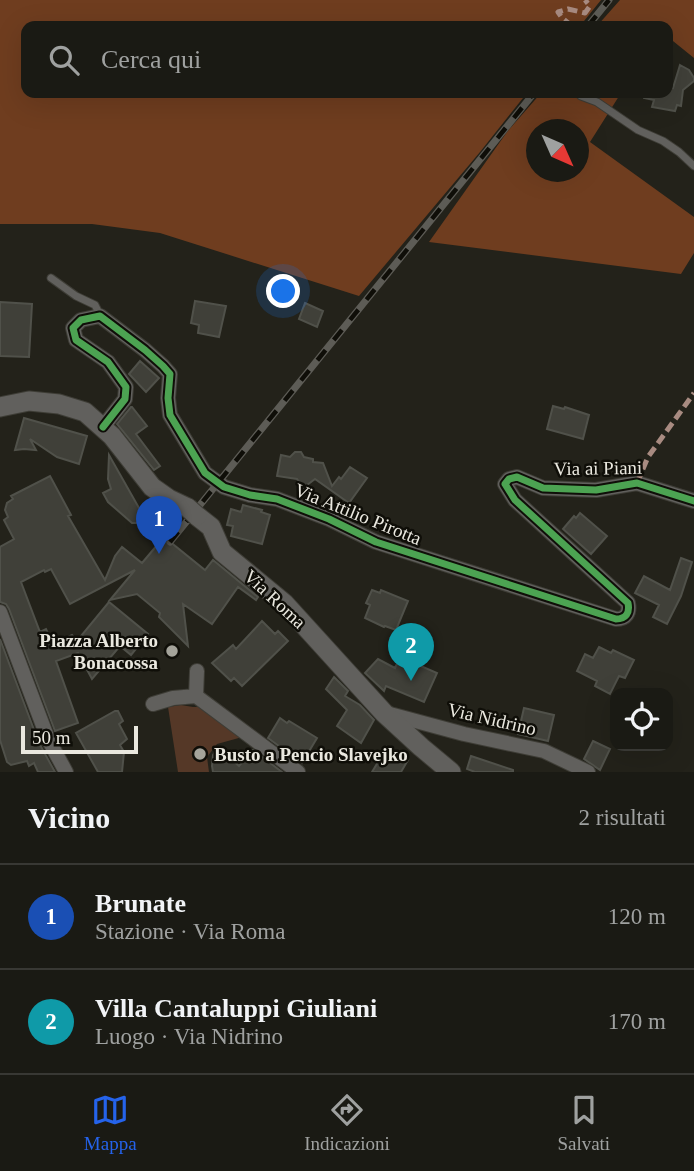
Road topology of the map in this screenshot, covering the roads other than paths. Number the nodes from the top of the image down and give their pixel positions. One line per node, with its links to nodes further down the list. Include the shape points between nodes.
1 (589, 98): 2 (lane, via 663,141)
2 (694, 166)
3 (51, 278): 4 (lane, via 95,306)
4 (100, 316): 6 (street, via 81,320 73,328 76,340 108,362 126,387 125,399); 7 (street, Via Attilio Pirotta, via 170,374 170,415 205,473 224,487 277,499 376,542 529,592 617,619 626,616 628,603 515,500)
5 (0, 407): 6 (street, Via Roma, via 29,401 59,404 85,412)
6 (103, 427): 13 (street, Via Roma, via 152,487 211,527 222,552 284,603)
7 (505, 484): 8 (street, Via ai Piani, via 517,477 544,488 596,490 636,483)
8 (694, 501)
9 (0, 612): 14 (street, via 48,739)
10 (197, 671): 11 (street)
11 (196, 696): 12 (street); 15 (street)
12 (153, 704)
13 (384, 713): 16 (street, Via Roma); 17 (street, Via Nidrino, via 544,751)
14 (66, 772)
15 (298, 772)
16 (451, 772)
17 (588, 772)

